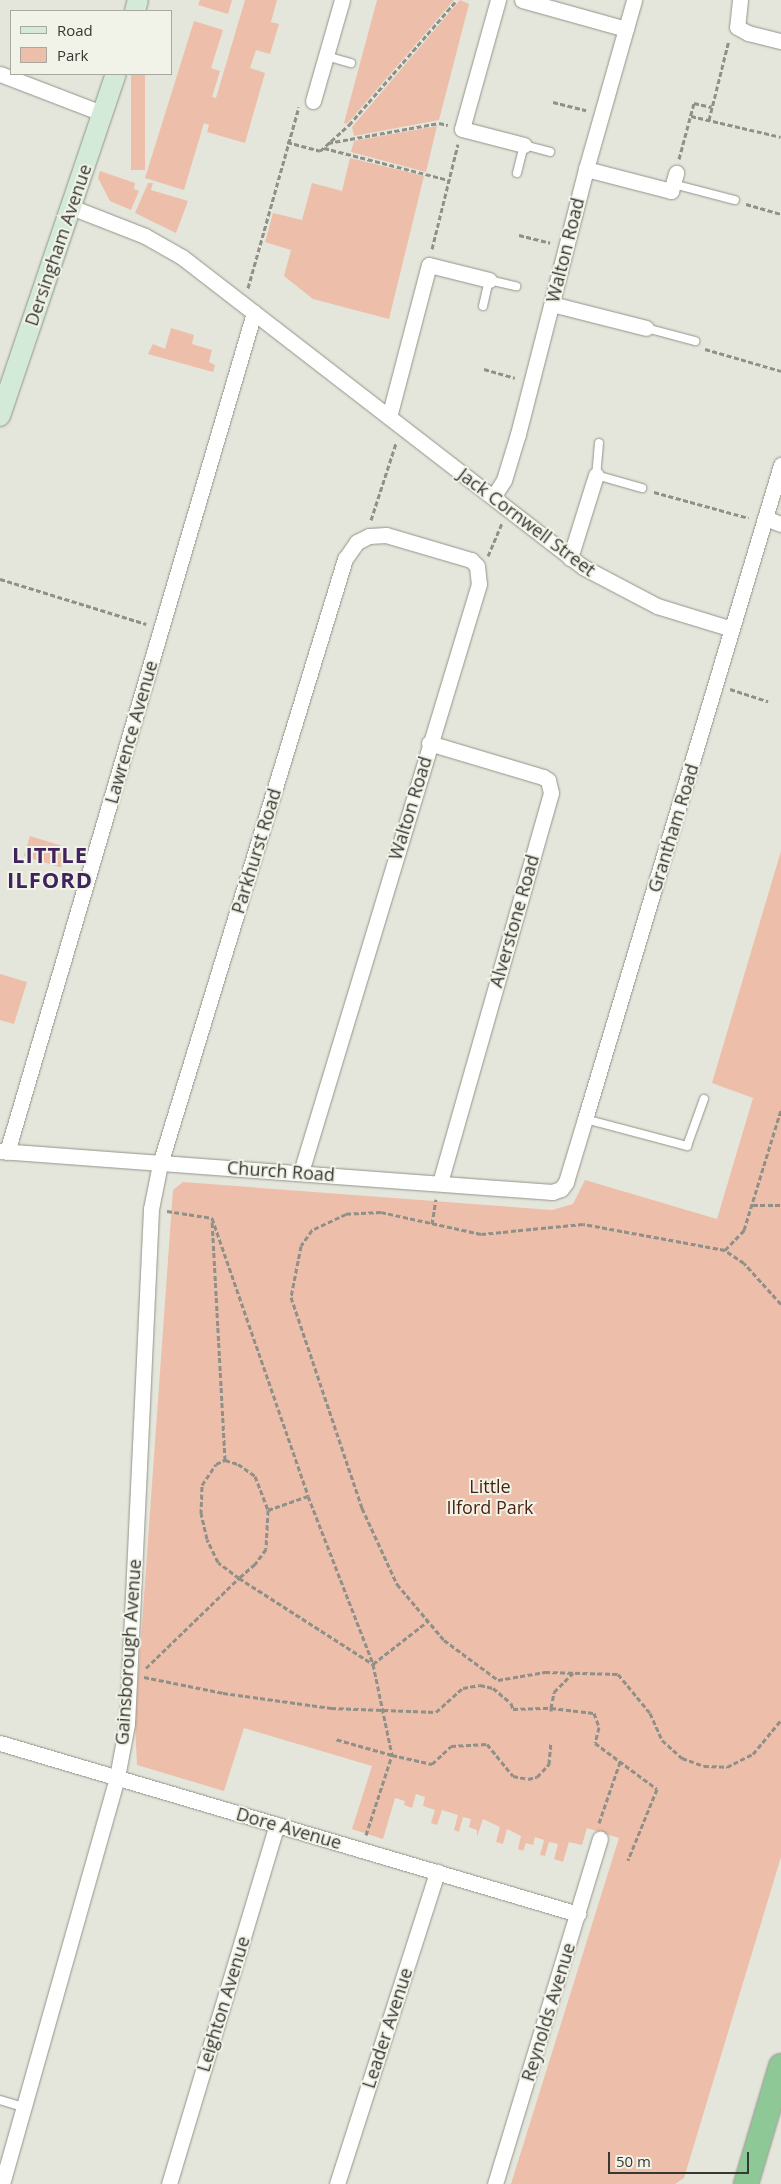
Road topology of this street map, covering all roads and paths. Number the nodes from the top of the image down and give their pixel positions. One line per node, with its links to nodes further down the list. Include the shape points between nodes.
1 (342, 0): 10 (street)
2 (457, 0): 25 (path, via 349,126)
3 (498, 0): 22 (street)
4 (522, 0): 8 (street)
5 (634, 0): 8 (street, Walton Road)
6 (740, 0): 7 (street)
7 (737, 27): 9 (street); 17 (path, via 730,35)
8 (626, 29): 19 (street, Walton Road)
9 (781, 41)
10 (326, 56): 11 (lane); 14 (street)
11 (351, 63)
12 (0, 74): 18 (street)
13 (116, 75): 18 (main road, Dersingham Avenue)
14 (313, 101)
15 (553, 102): 19 (path)
16 (297, 107): 24 (path)
17 (712, 107): 20 (path, via 694,103); 21 (path)
18 (104, 114): 34 (main road, Dersingham Avenue)
19 (601, 114): 29 (street, Walton Road)
20 (691, 116): 21 (path); 31 (path)
21 (709, 120): 23 (path)
22 (462, 129): 25 (path, via 438,123); 26 (street); 32 (path)
23 (781, 137)
24 (287, 142): 27 (path); 43 (path)
25 (328, 143): 27 (path)
26 (524, 145): 28 (lane); 30 (lane)
27 (323, 148): 32 (path)
28 (550, 152)
29 (586, 169): 31 (street, via 671,191); 37 (street, Walton Road)
30 (517, 173)
31 (674, 178): 33 (lane)
32 (449, 180): 38 (path)
33 (735, 200): 35 (path)
34 (71, 207): 43 (street, Jack Cornwell Street, via 145,236 182,257); 49 (main road, Dersingham Avenue)
35 (781, 214)
36 (519, 235): 37 (path)
37 (566, 247): 41 (street, Walton Road)
38 (429, 264): 39 (street); 50 (street)
39 (489, 280): 40 (lane); 42 (lane)
40 (516, 286)
41 (552, 304): 44 (street); 48 (street, Walton Road)
42 (483, 306)
43 (249, 309): 50 (street, Jack Cornwell Street); 63 (street, Lawrence Avenue)
44 (646, 328): 45 (lane)
45 (695, 341): 47 (path, via 694,346)
46 (484, 369): 48 (path)
47 (781, 371)
48 (532, 382): 55 (street, Walton Road, via 504,480)
49 (0, 416)
50 (395, 422): 55 (street, Jack Cornwell Street); 59 (path, via 370,523)
51 (599, 443): 53 (lane)
52 (781, 465): 57 (street, Grantham Road)
53 (596, 475): 54 (lane); 60 (street)
54 (642, 488): 57 (path)
55 (492, 497): 60 (street, Jack Cornwell Street)
56 (503, 520): 61 (path, via 494,547)
57 (765, 520): 58 (street); 64 (street, Grantham Road)
58 (781, 524)
59 (363, 539): 61 (street, via 386,536 462,556); 72 (street, Parkhurst Road, via 345,559)
60 (570, 558): 64 (street, Jack Cornwell Street, via 640,598)
61 (477, 566): 67 (street, Walton Road, via 476,595)
62 (0, 579): 63 (path)
63 (161, 629): 71 (street, Lawrence Avenue)
64 (732, 629): 65 (street, Grantham Road)
65 (716, 684): 66 (path); 70 (street, Grantham Road)
66 (768, 700)
67 (429, 743): 73 (street, Walton Road); 74 (street, Alverstone Road, via 543,777 548,780 550,793)
68 (704, 1099): 70 (lane, via 687,1146)
69 (781, 1110): 78 (path)
70 (585, 1119): 75 (street, Grantham Road, via 566,1182)
71 (4, 1151): 72 (street, Church Road)
72 (160, 1164): 73 (street, Church Road); 79 (street, Gainsborough Avenue)
73 (301, 1172): 74 (street, Church Road)
74 (440, 1182): 75 (street, Church Road, via 552,1192)
75 (561, 1188)
76 (436, 1202): 81 (path)
77 (781, 1204): 78 (path)
78 (753, 1205): 82 (path, via 744,1230)
79 (151, 1209): 80 (path); 99 (street, Gainsborough Avenue, via 127,1724)
80 (212, 1218): 84 (path); 85 (path)
81 (432, 1224): 82 (path, via 481,1234 583,1224); 88 (path, via 381,1212 346,1214 312,1230 301,1246 291,1297 362,1508 397,1584)
82 (726, 1250): 83 (path, via 744,1264)
83 (781, 1304)
84 (225, 1460): 86 (path, via 238,1464 254,1476); 87 (path, via 216,1464 202,1485 201,1514 207,1540 218,1562)
85 (308, 1496): 86 (path); 89 (path)
86 (268, 1510): 87 (path, via 266,1549)
87 (239, 1578): 89 (path); 91 (path, via 138,1675 223,1693 330,1708)
88 (428, 1621): 89 (path); 90 (path, via 444,1640 498,1680 545,1672)
89 (373, 1664): 91 (path)
90 (574, 1673): 92 (path, via 554,1692); 93 (path, via 618,1674 650,1713 662,1740 682,1758 704,1766 727,1767 754,1754)
91 (382, 1710): 92 (path, via 436,1712 463,1688 480,1685 493,1688 511,1703 513,1710); 97 (path)
92 (551, 1710): 98 (path, via 594,1713 599,1727 595,1743)
93 (781, 1720)
94 (335, 1739): 97 (path)
95 (551, 1742): 97 (path, via 549,1764 537,1777 528,1779 513,1776 487,1744 451,1746 432,1764)
96 (0, 1743): 99 (street, Dore Avenue)
97 (392, 1755): 102 (path)
98 (620, 1762): 101 (path, via 594,1838); 103 (path, via 657,1789)
99 (117, 1777): 100 (street, Dore Avenue); 108 (street, Gainsborough Avenue)
100 (277, 1825): 102 (street, Dore Avenue); 110 (street, Leighton Avenue)
101 (599, 1844): 105 (street, Reynolds Avenue)
102 (361, 1850): 104 (street, Dore Avenue)
103 (628, 1860)
104 (437, 1872): 105 (street, Dore Avenue); 111 (street, Leader Avenue)
105 (578, 1914): 112 (street, Reynolds Avenue)
106 (781, 2066): 113 (highway)
107 (0, 2100): 108 (lane)
108 (23, 2107): 109 (street, Gainsborough Avenue)
109 (2, 2184)
110 (169, 2184)
111 (337, 2184)
112 (495, 2184)
113 (746, 2184)

